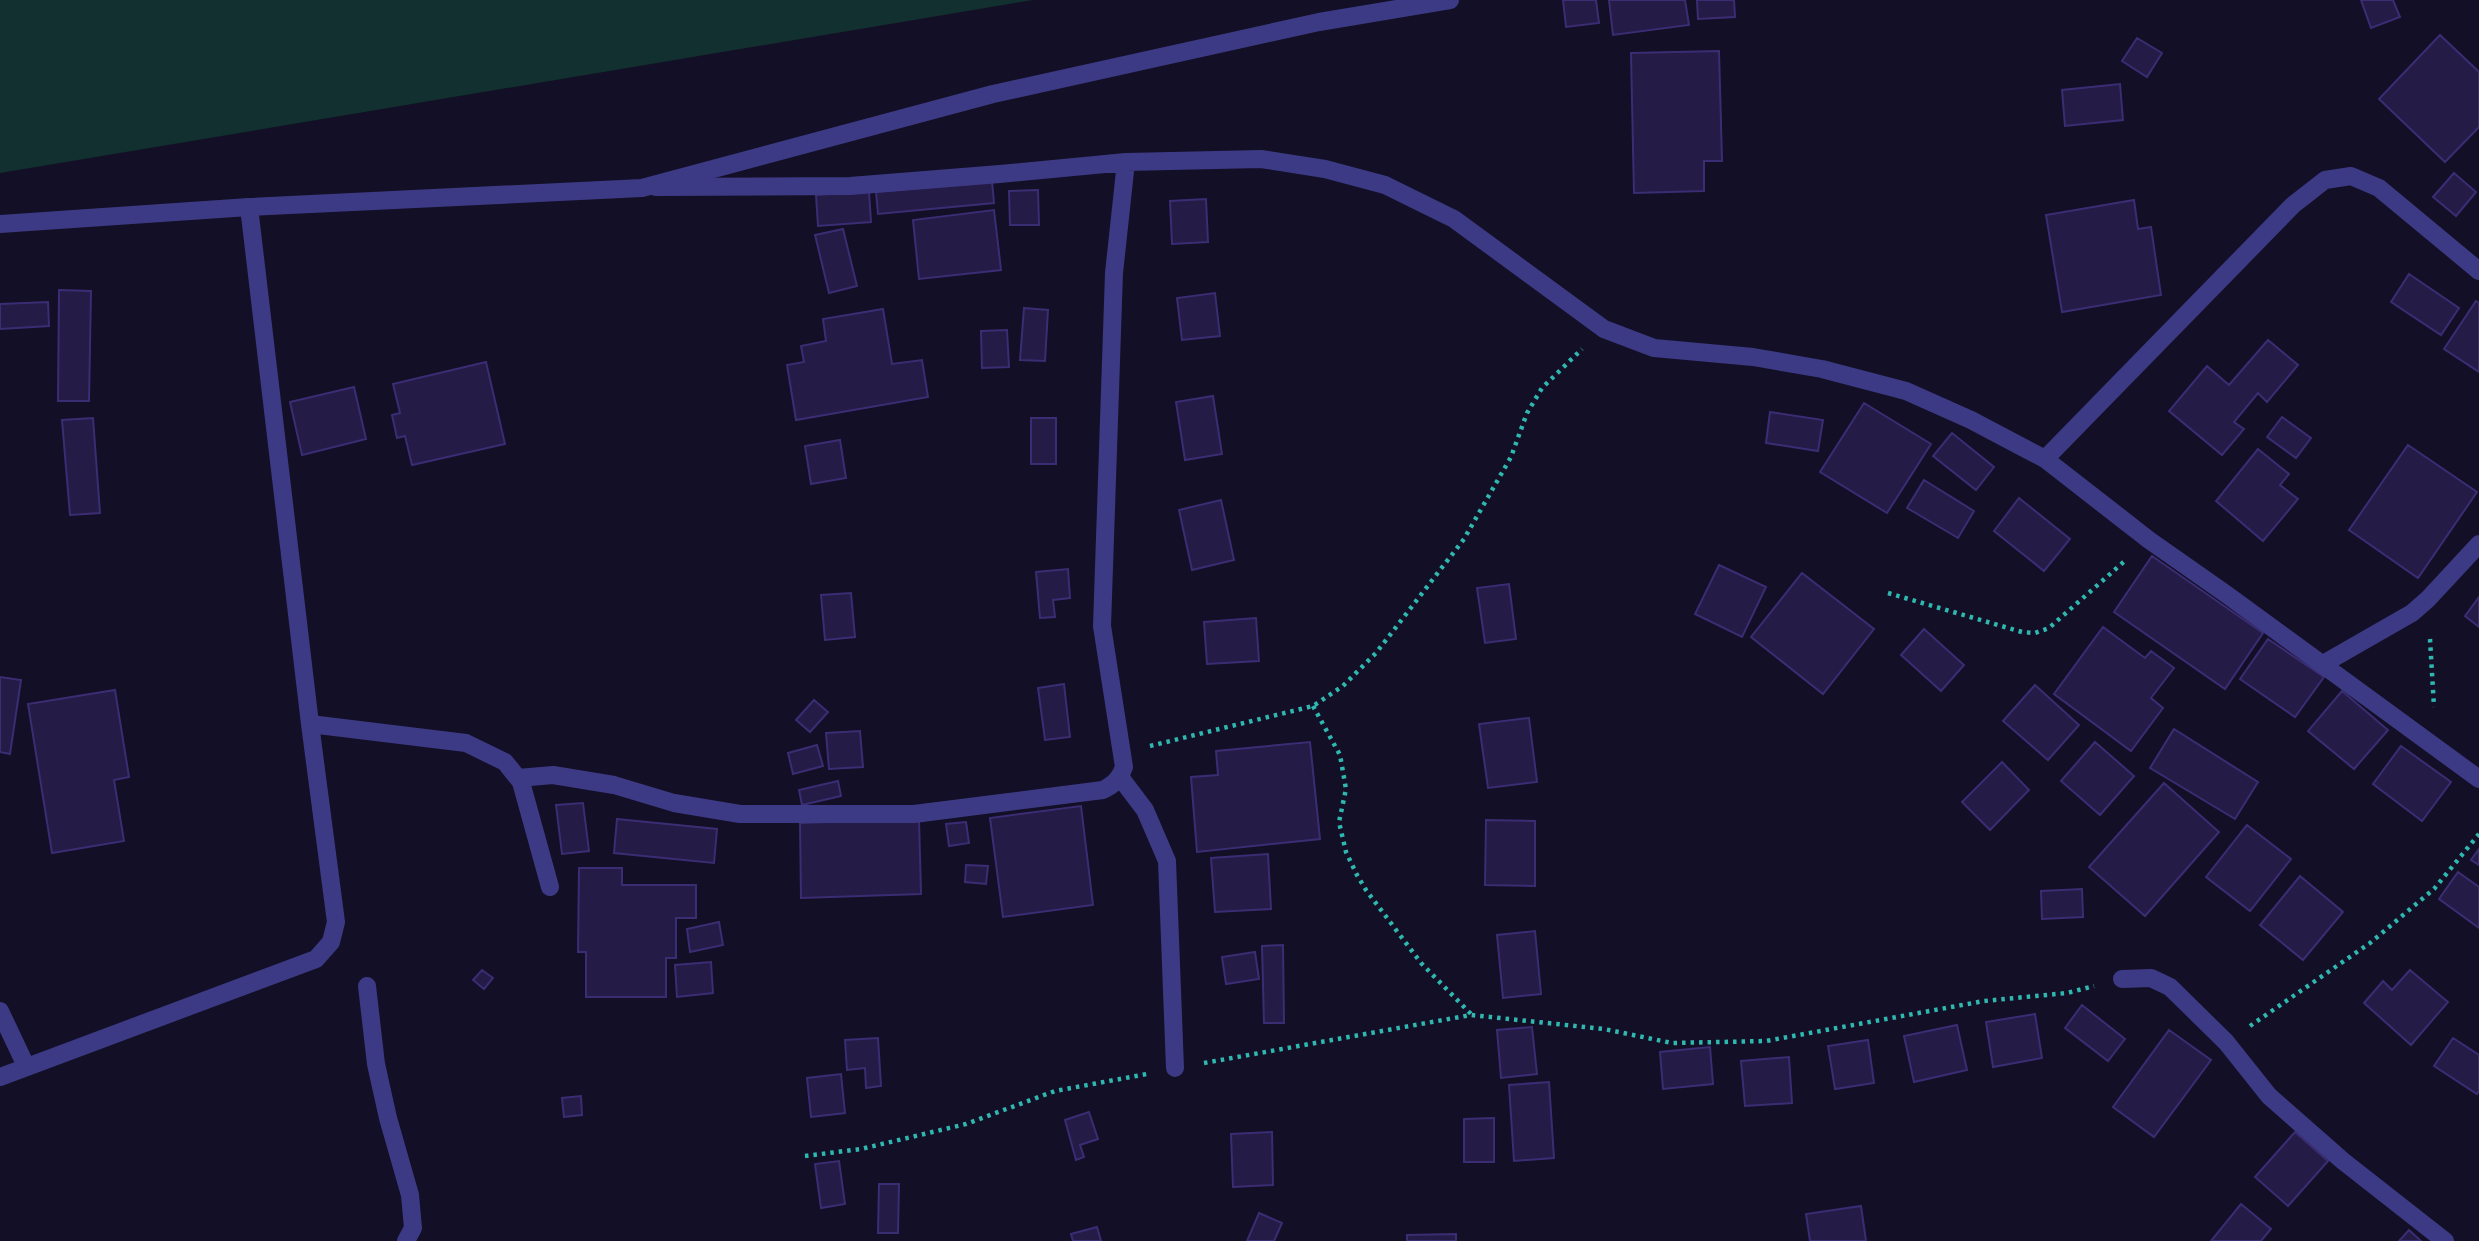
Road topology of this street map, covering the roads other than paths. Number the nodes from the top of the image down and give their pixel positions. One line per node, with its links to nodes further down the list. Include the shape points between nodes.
1 (1450, 0): 3 (street, via 1319,22 993,94)
2 (1126, 162): 3 (street, via 850,186); 7 (street, via 1261,159 1385,185 1454,219 1604,329 1654,348 1753,357 1906,391); 11 (street, via 1114,286 1102,626 1124,766)
3 (642, 187): 4 (street)
4 (249, 207): 5 (street); 10 (street)
5 (0, 224)
6 (2479, 271): 7 (street, via 2379,188 2351,176 2325,180 2293,205)
7 (2045, 459): 9 (street)
8 (2479, 544): 9 (street, via 2412,613)
9 (2323, 664): 13 (street)
10 (310, 724): 12 (street, via 467,743 505,762); 18 (street, via 336,922 331,942 316,959)
11 (1121, 777): 12 (street, via 1104,790 914,814 740,814 553,775); 19 (street, via 1145,810 1167,861)
12 (518, 778): 14 (street)
13 (2479, 779)
14 (550, 887)
15 (2122, 979): 22 (street, via 2151,978 2170,987 2226,1042 2269,1096)
16 (367, 986): 21 (street, via 376,1064 410,1195 413,1228)
17 (0, 1010): 18 (street)
18 (26, 1066): 20 (street)
19 (1175, 1069)
20 (0, 1077)
21 (406, 1241)
22 (2445, 1241)

